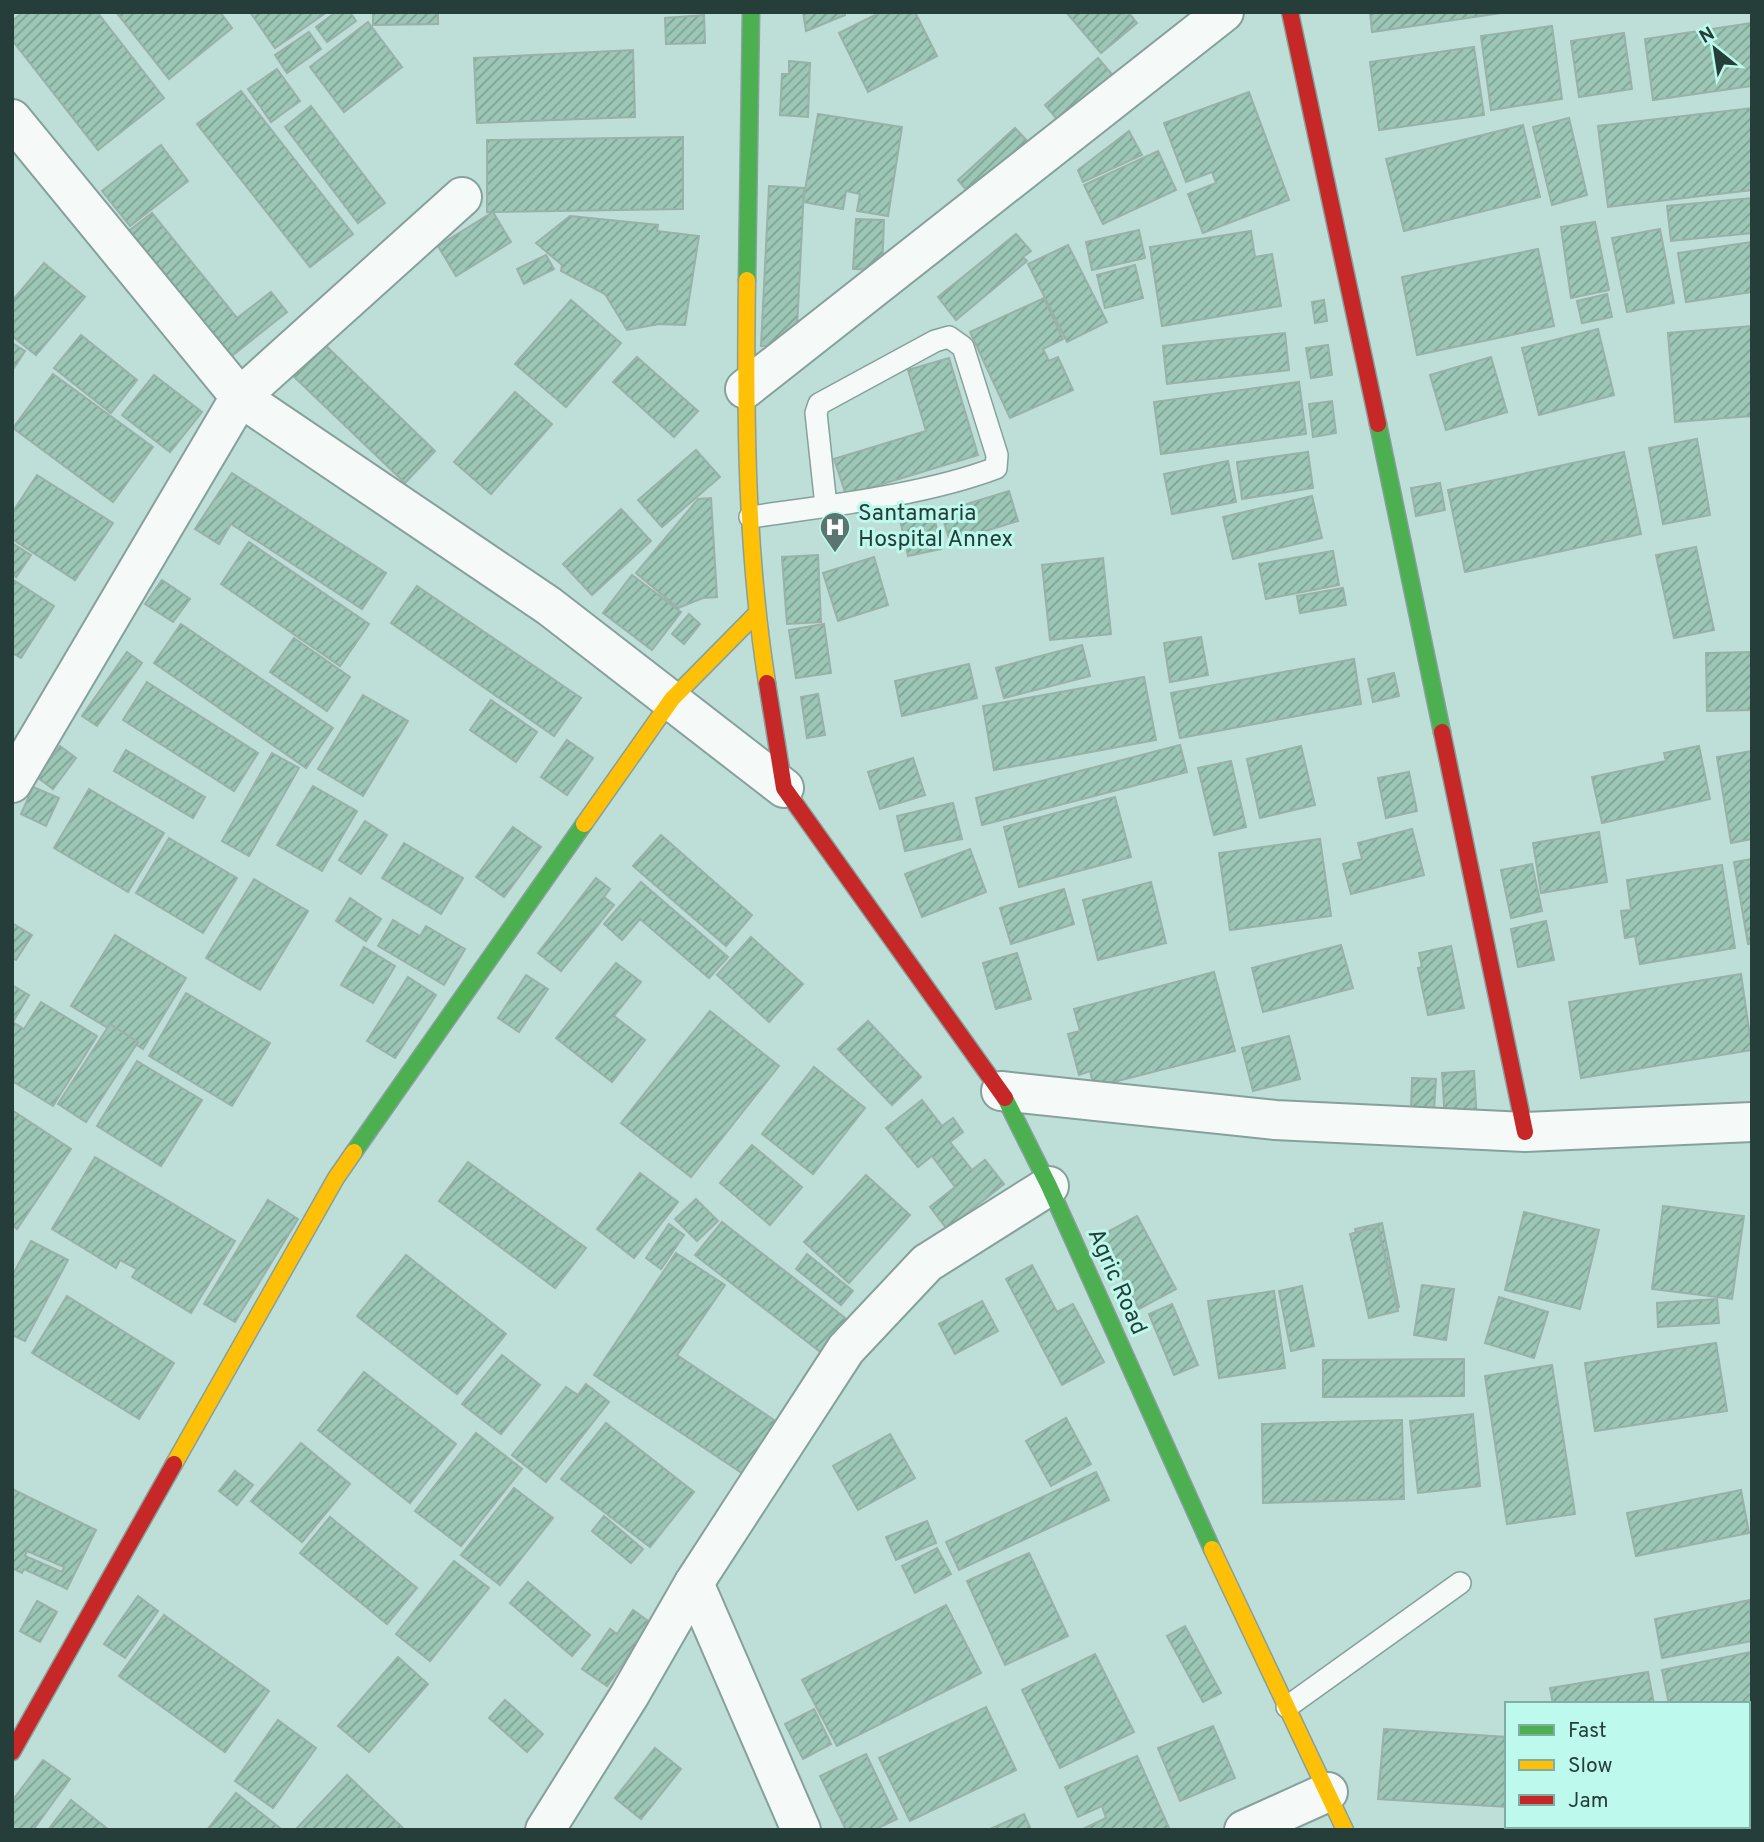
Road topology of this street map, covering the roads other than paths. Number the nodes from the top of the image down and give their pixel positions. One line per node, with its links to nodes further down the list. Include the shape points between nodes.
1 (751, 12): 6 (street)
2 (1224, 12): 6 (street)
3 (1290, 12): 16 (street)
4 (12, 119): 7 (street)
5 (461, 197): 7 (street)
6 (746, 389): 9 (street)
7 (240, 397): 11 (street, via 549,606); 12 (street)
8 (826, 506): 8 (lane, via 816,413 819,404 934,341 949,337 963,347 997,455 996,468); 9 (lane)
9 (750, 517): 10 (street)
10 (756, 614): 11 (street); 13 (street)
11 (671, 699): 13 (street); 21 (street, via 335,1178)
12 (12, 783)
13 (784, 789): 14 (street, Agric Road)
14 (1000, 1091): 16 (street, via 1275,1120); 17 (street, Agric Road)
15 (1752, 1122): 16 (street)
16 (1525, 1132)
17 (1049, 1186): 18 (street, via 926,1263 846,1349); 20 (street, Agric Road, via 1171,1462)
18 (694, 1583): 23 (street); 24 (street)
19 (1460, 1583): 20 (lane)
20 (1287, 1706): 22 (street, Agric Road)
21 (12, 1752)
22 (1328, 1792): 25 (street); 26 (street, Agric Road)
23 (545, 1830)
24 (801, 1830)
25 (1244, 1830)
26 (1345, 1830)

